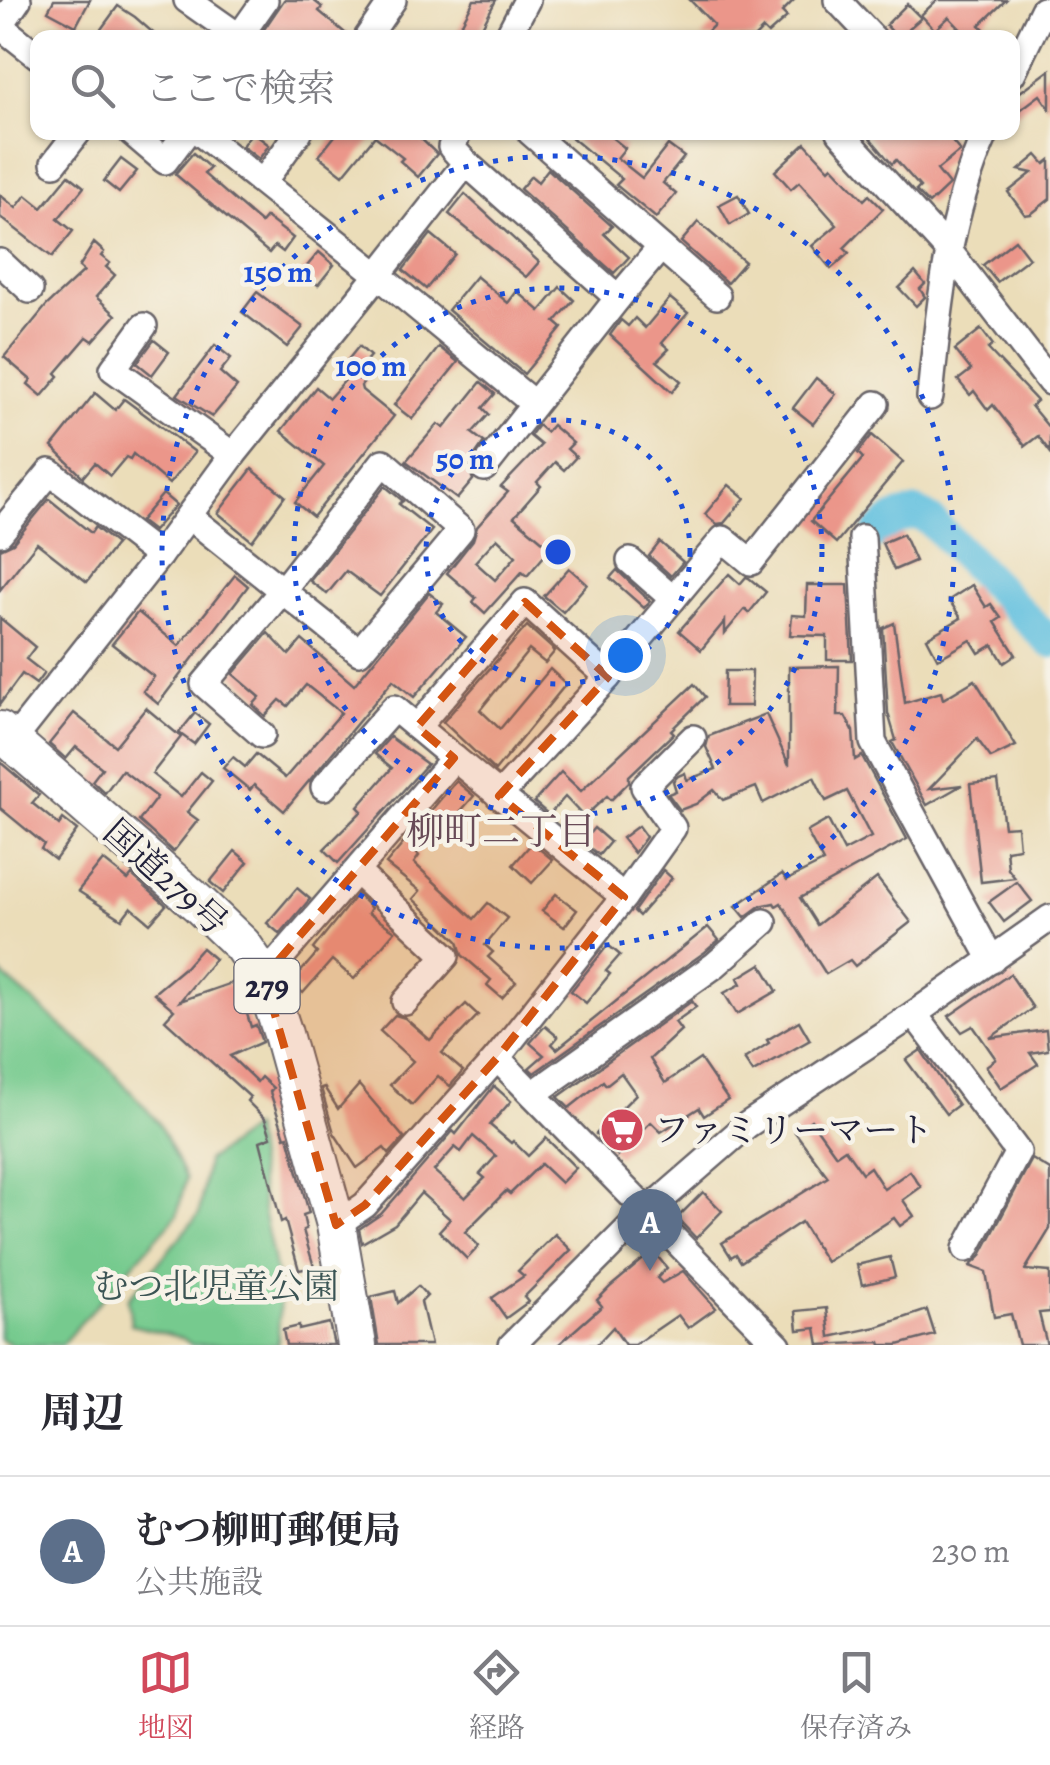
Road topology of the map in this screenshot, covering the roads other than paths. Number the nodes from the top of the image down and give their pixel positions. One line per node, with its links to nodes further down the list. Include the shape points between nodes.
1 (18, 0): 8 (street)
2 (187, 0): 9 (street)
3 (264, 0): 10 (street)
4 (393, 0): 11 (street)
5 (527, 0): 12 (street)
6 (836, 0): 13 (street)
7 (1041, 9): 15 (street)
8 (0, 26): 14 (street)
9 (230, 30)
10 (245, 30)
11 (372, 30)
12 (511, 30)
13 (865, 30)
14 (30, 50)
15 (1020, 56)
16 (72, 140): 26 (street)
17 (140, 140): 18 (street, via 165,161)
18 (181, 140)
19 (209, 140): 27 (street)
20 (293, 140): 27 (street)
21 (455, 140): 25 (street, via 452,147)
22 (539, 140): 28 (street)
23 (847, 140): 29 (street)
24 (982, 140): 29 (street)
25 (466, 163): 31 (street); 34 (street)
26 (54, 164)
27 (264, 182): 31 (street)
28 (661, 248): 33 (street); 34 (street)
29 (948, 251): 36 (street); 37 (street)
30 (0, 262): 32 (street)
31 (378, 275): 38 (street); 40 (street)
32 (30, 290)
33 (716, 296)
34 (618, 298): 38 (street)
35 (144, 326): 40 (street, via 113,369)
36 (1050, 382)
37 (930, 397)
38 (533, 403): 41 (street)
39 (876, 404): 48 (street, via 751,562 723,538)
40 (233, 456): 42 (street)
41 (484, 468)
42 (189, 516): 45 (street); 47 (street)
43 (0, 533): 45 (street, via 50,472)
44 (862, 538): 61 (street, via 873,742)
45 (159, 556): 52 (street)
46 (630, 561): 48 (street)
47 (281, 592): 47 (street, via 359,652 461,530 382,462); 51 (street, via 204,684)
48 (673, 598): 49 (street)
49 (608, 677): 50 (street, via 526,602); 56 (street)
50 (417, 727): 54 (street); 55 (street, via 394,708)
51 (262, 734)
52 (6, 737): 62 (highway, 国道279号 / 279, via 200,905)
53 (693, 738): 58 (street, via 644,786 673,828)
54 (454, 758): 56 (street); 57 (street)
55 (324, 787)
56 (499, 796): 58 (street)
57 (358, 872): 62 (street); 63 (street, via 446,956)
58 (624, 897): 65 (street)
59 (1050, 918): 61 (street)
60 (764, 922): 66 (street, via 715,965)
61 (992, 960): 64 (street)
62 (264, 977): 68 (highway, 国道279号 / 279)
63 (405, 1002)
64 (914, 1014): 67 (street, via 748,1126); 69 (street, via 1018,1152)
65 (497, 1058): 66 (street); 68 (street, via 364,1205)
66 (532, 1094): 67 (street)
67 (648, 1211): 71 (street); 72 (street)
68 (336, 1225): 70 (highway, 国道279号 / 279)
69 (966, 1250)
70 (357, 1345)
71 (512, 1345)
72 (778, 1345)

